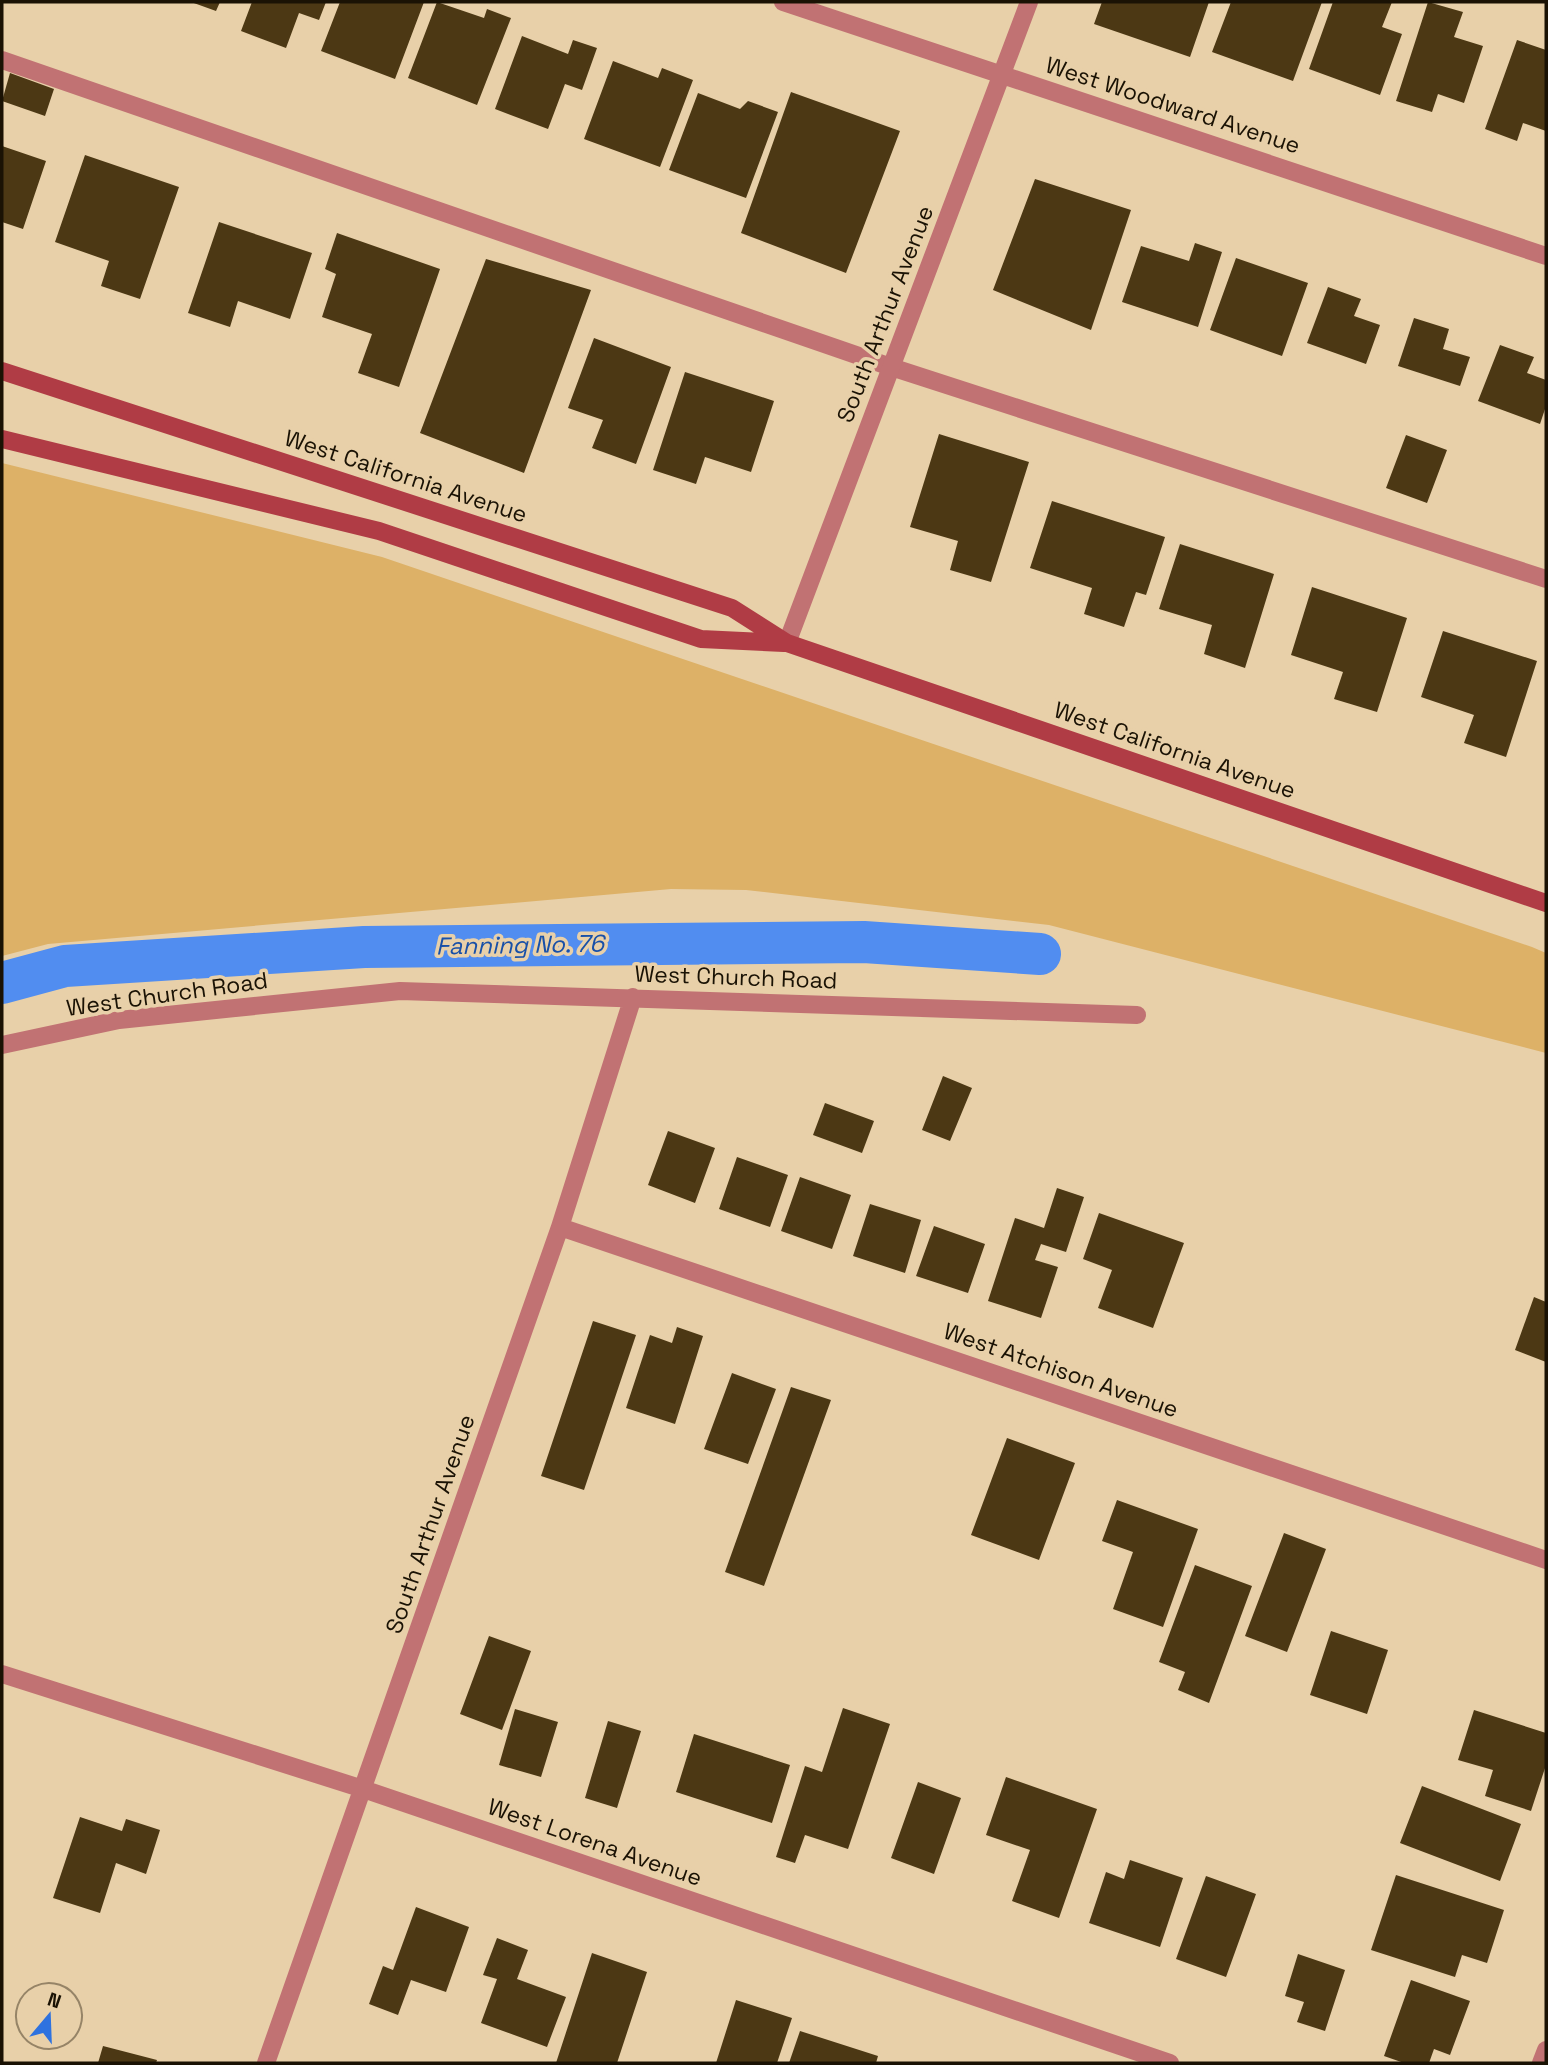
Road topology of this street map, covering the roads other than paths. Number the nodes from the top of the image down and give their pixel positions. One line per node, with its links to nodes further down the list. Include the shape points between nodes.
1 (783, 2): 4 (street, West Woodward Avenue)
2 (1028, 2): 4 (street, South Arthur Avenue)
3 (2, 60): 6 (street)
4 (1001, 74): 5 (street, West Woodward Avenue); 6 (street, South Arthur Avenue)
5 (1546, 256)
6 (891, 367): 9 (street); 10 (street, South Arthur Avenue)
7 (2, 371): 10 (main road, West California Avenue, via 732,608)
8 (2, 439): 10 (main road, West California Avenue, via 379,531 701,639)
9 (1546, 579)
10 (787, 643): 11 (main road, West California Avenue)
11 (1546, 903)
12 (633, 998): 13 (street, West Church Road); 14 (street, West Church Road, via 400,991 119,1020); 15 (street, South Arthur Avenue)
13 (1137, 1015)
14 (2, 1045)
15 (560, 1227): 16 (street, West Atchison Avenue); 18 (street, South Arthur Avenue)
16 (1546, 1560)
17 (2, 1674): 18 (street, West Lorena Avenue)
18 (363, 1789): 20 (street, South Arthur Avenue); 21 (street, West Lorena Avenue)
19 (1546, 2050): 22 (street)
20 (266, 2063)
21 (1170, 2063)
22 (1541, 2063)

